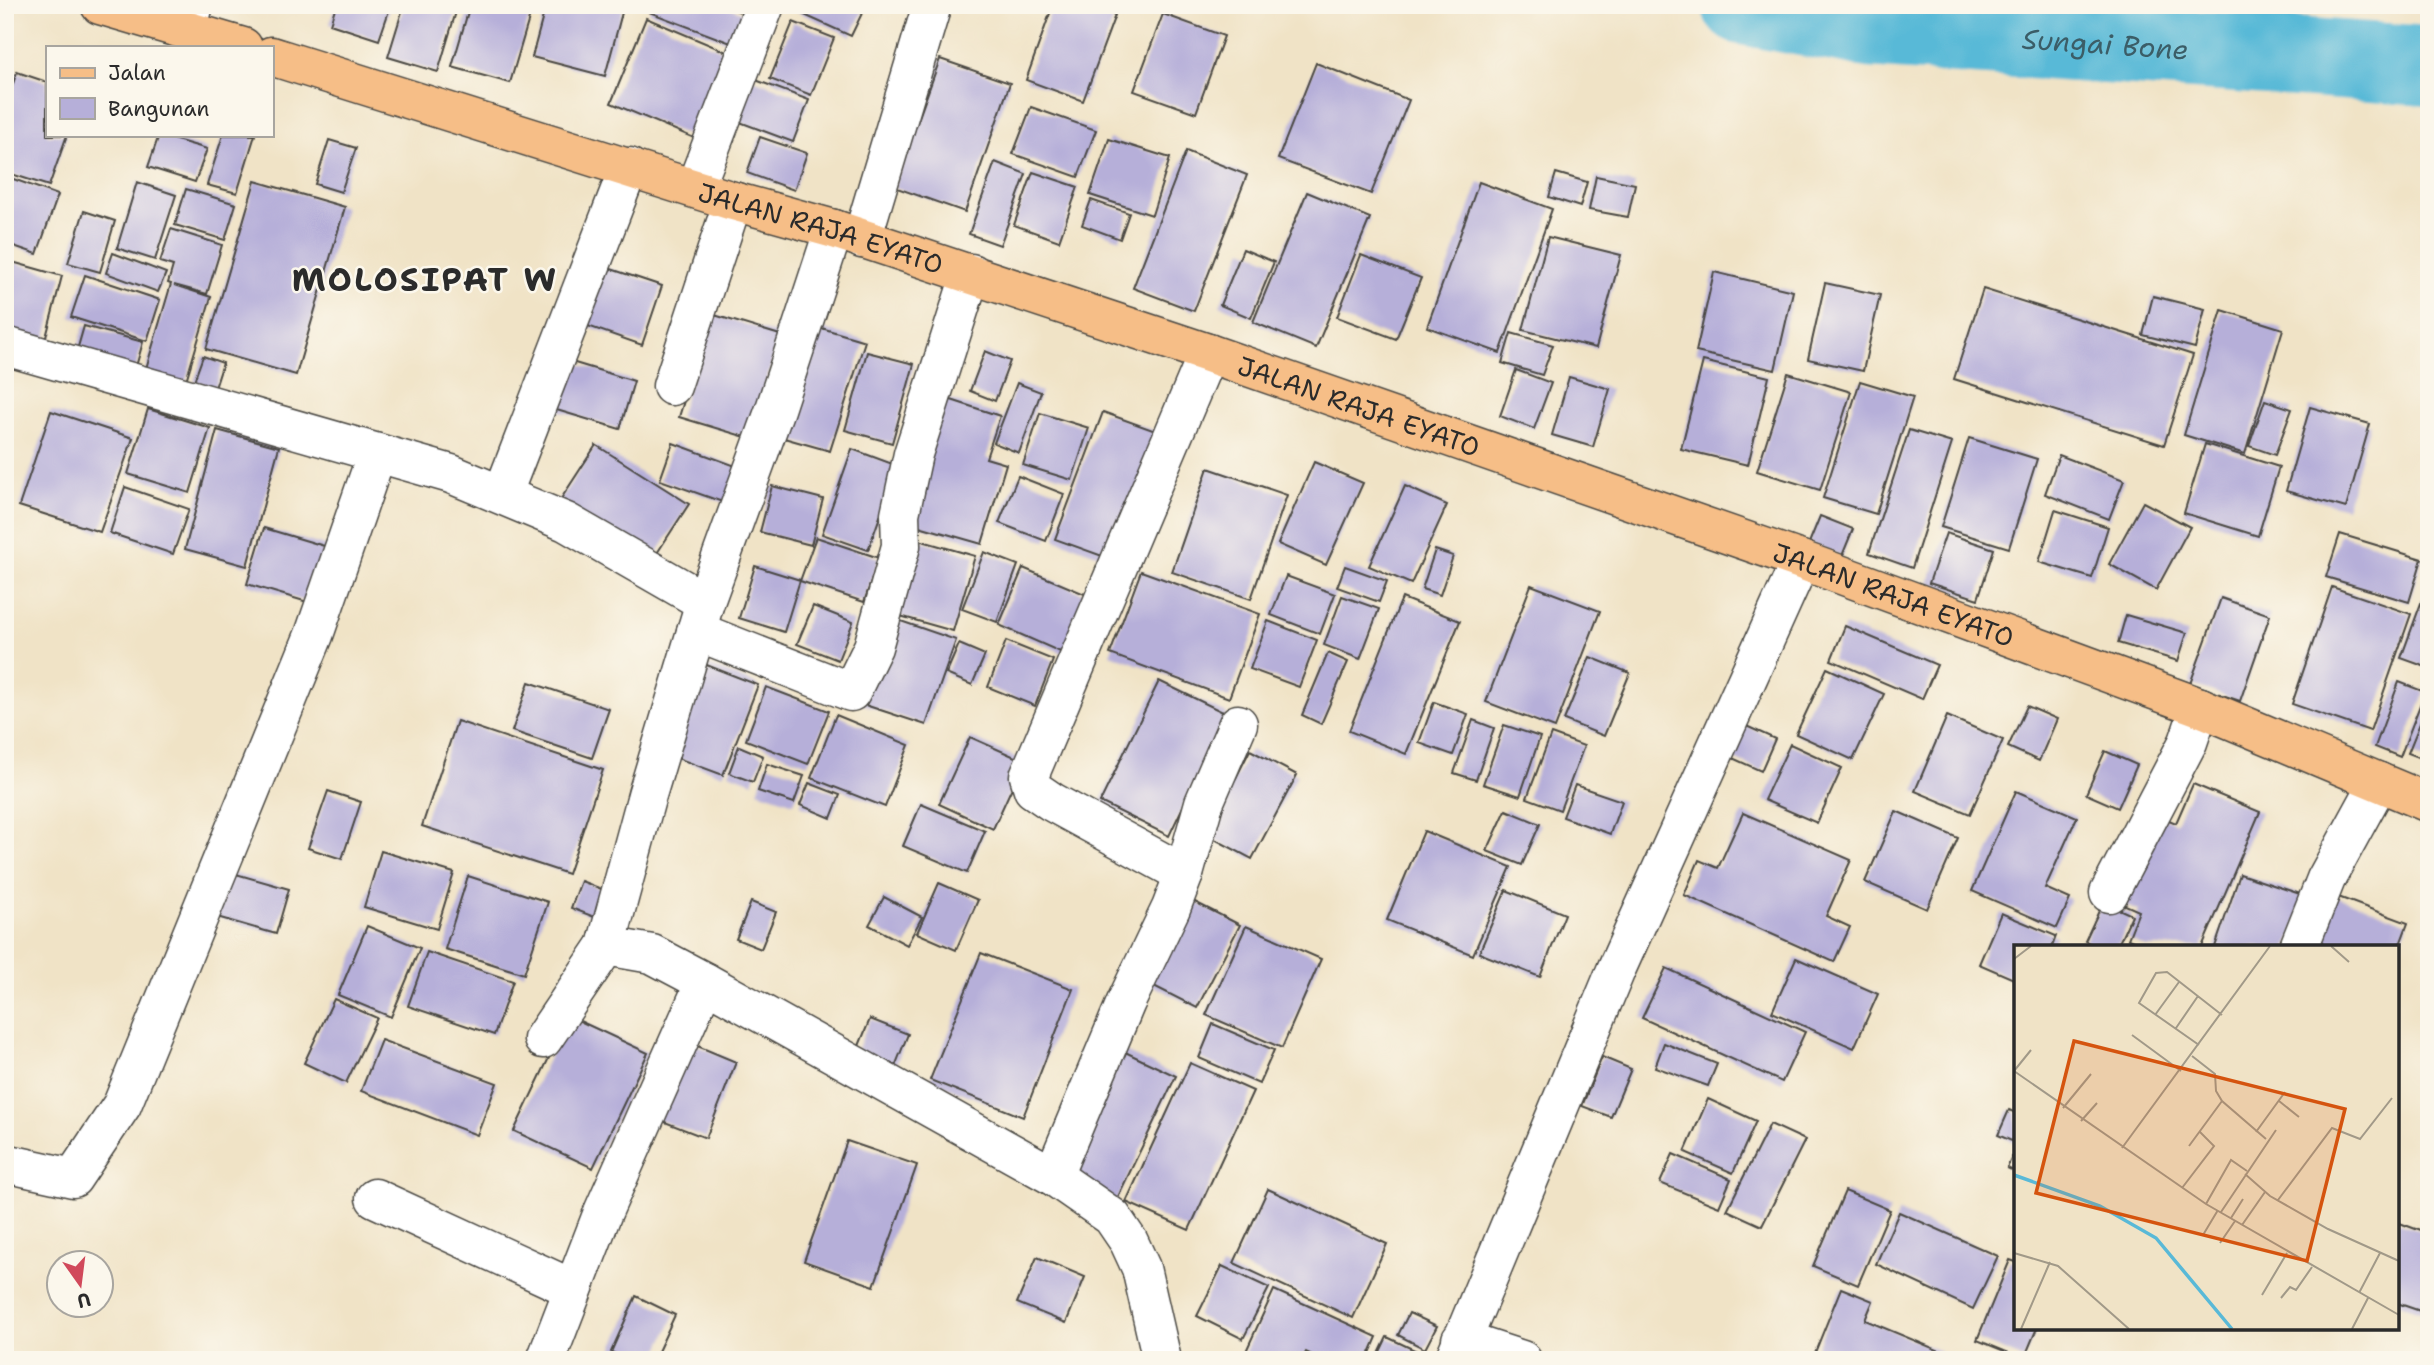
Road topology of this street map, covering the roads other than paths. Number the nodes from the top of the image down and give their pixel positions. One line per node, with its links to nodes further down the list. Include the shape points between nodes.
1 (100, 5): 4 (main road)
2 (765, 5): 8 (street)
3 (932, 5): 10 (street)
4 (190, 18): 5 (main road)
5 (241, 46)
6 (273, 57): 7 (main road, JALAN RAJA EYATO)
7 (629, 167): 8 (main road, JALAN RAJA EYATO); 16 (street)
8 (695, 188): 9 (main road, JALAN RAJA EYATO)
9 (733, 201): 10 (main road, JALAN RAJA EYATO); 14 (street)
10 (848, 234): 11 (main road, JALAN RAJA EYATO); 18 (street, via 775,409)
11 (971, 273): 13 (main road, JALAN RAJA EYATO); 18 (street, via 913,454 900,514 901,546 873,647 851,692)
12 (5, 346): 15 (street)
13 (1208, 353): 17 (main road, JALAN RAJA EYATO); 23 (street, via 1029,776 1033,789 1052,802)
14 (672, 386)
15 (377, 453): 16 (street); 29 (street, via 314,635 122,1105 73,1178)
16 (503, 493): 18 (street, via 566,522)
17 (1801, 561): 19 (main road, JALAN RAJA EYATO); 33 (street, via 1616,970)
18 (700, 617): 26 (street)
19 (2200, 707): 21 (main road, JALAN RAJA EYATO); 24 (street, via 2188,741)
20 (1238, 724): 23 (street, via 1204,803)
21 (2379, 782): 22 (main road, JALAN RAJA EYATO); 25 (street, via 2326,879)
22 (2429, 803)
23 (1185, 874): 30 (street)
24 (2109, 893)
25 (2300, 945)
26 (606, 946): 27 (street, via 652,954); 28 (street)
27 (705, 982): 30 (street); 32 (street)
28 (543, 1039)
29 (5, 1163)
30 (1053, 1176): 35 (street, via 1112,1217 1129,1242 1141,1268)
31 (375, 1198): 32 (street)
32 (573, 1289): 34 (street)
33 (1458, 1350): 36 (street)
34 (546, 1360)
35 (1162, 1360)
36 (1522, 1360)

